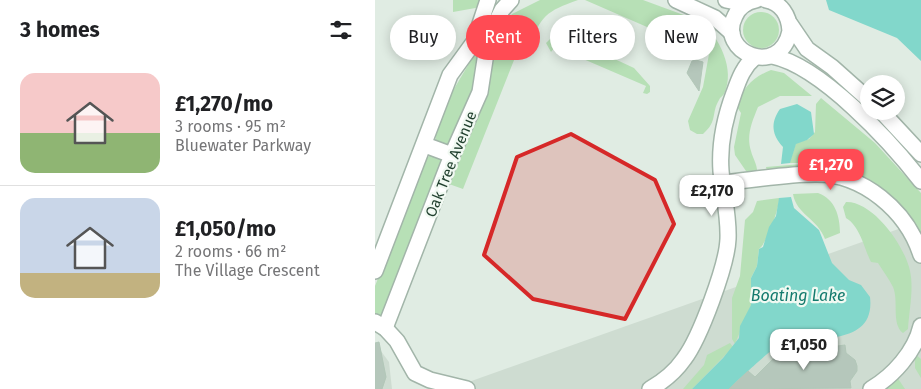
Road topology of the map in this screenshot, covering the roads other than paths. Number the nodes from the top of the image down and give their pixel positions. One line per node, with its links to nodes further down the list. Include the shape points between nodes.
1 (489, 0): 15 (street, Oak Tree Avenue, via 474,42 450,75)
2 (511, 0): 17 (street, Oak Tree Avenue, via 493,28 480,92)
3 (675, 0): 8 (street, via 715,18)
4 (726, 0): 6 (street)
5 (766, 0): 7 (street, via 781,7)
6 (751, 2): 8 (street, via 736,14)
7 (790, 24): 9 (street, via 786,44); 11 (street, via 807,49)
8 (732, 33): 10 (street, via 740,49)
9 (772, 56): 10 (street); 18 (street, via 800,66 843,100 882,136)
10 (755, 57): 19 (street, via 739,78 727,113 721,148)
11 (860, 92)
12 (889, 120): 16 (street)
13 (894, 120): 14 (street)
14 (921, 138)
15 (425, 145): 17 (street); 21 (street, Oak Tree Avenue)
16 (921, 154)
17 (452, 155): 22 (street, Oak Tree Avenue)
18 (921, 181)
19 (723, 183): 20 (street, via 815,174 855,183 896,211 911,232); 25 (street, via 728,235 723,268 686,356 673,373)
20 (921, 255)
21 (375, 272)
22 (380, 325): 24 (street, via 404,350 415,373)
23 (921, 326): 26 (street, via 911,350)
24 (467, 389)
25 (650, 389)
26 (871, 389)

